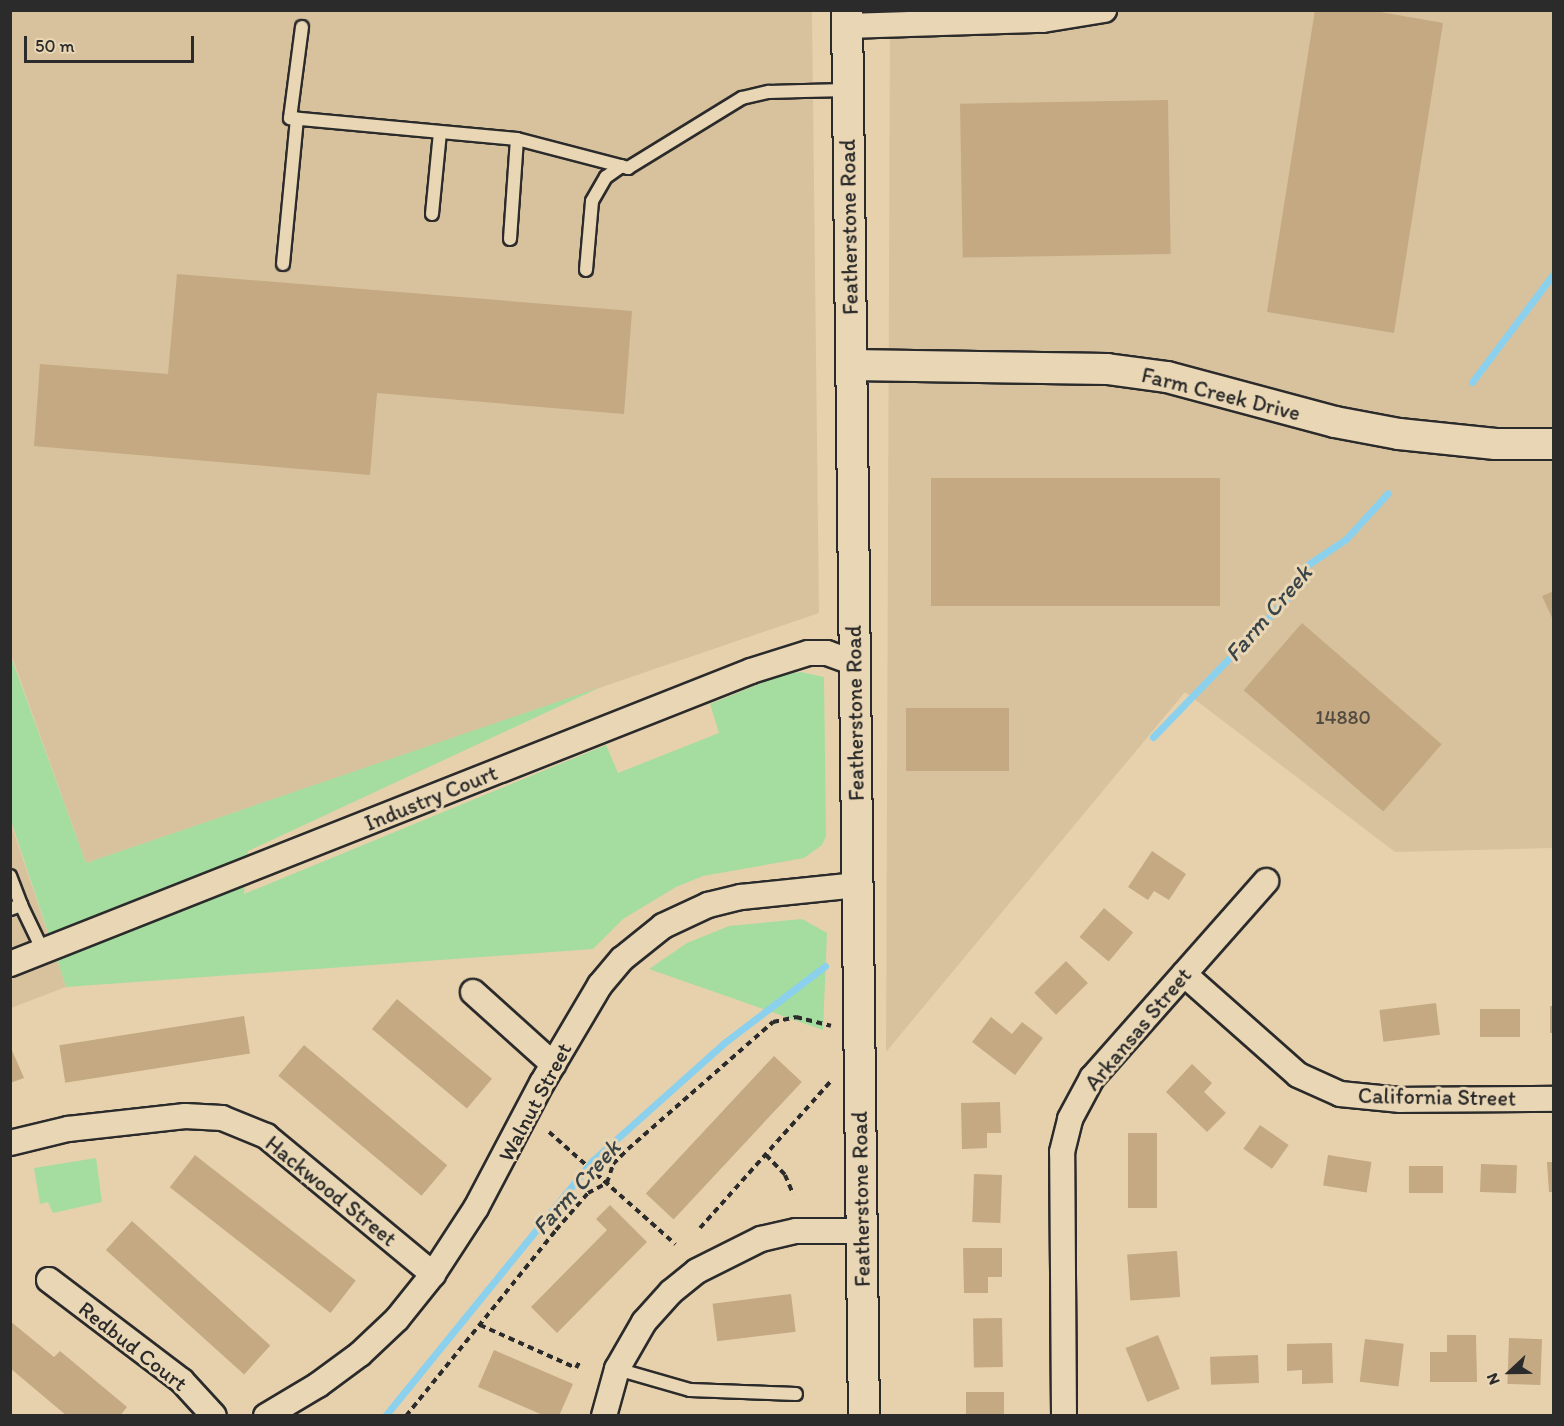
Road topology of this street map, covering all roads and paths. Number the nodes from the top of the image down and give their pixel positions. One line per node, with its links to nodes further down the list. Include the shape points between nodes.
1 (1104, 10): 2 (street, via 1043,20)
2 (847, 18): 4 (street, Featherstone Road)
3 (302, 27): 5 (lane, via 290,118)
4 (848, 90): 8 (lane, via 769,92 742,98 628,168); 13 (street, Featherstone Road)
5 (297, 119): 6 (lane); 11 (lane)
6 (440, 132): 7 (lane); 9 (lane)
7 (517, 139): 8 (lane); 10 (lane)
8 (622, 166): 12 (lane, via 606,177 592,201)
9 (432, 214)
10 (510, 238)
11 (283, 264)
12 (586, 270)
13 (851, 365): 14 (street, Farm Creek Drive, via 1107,369 1214,388 1387,432 1495,444); 15 (street, Featherstone Road)
14 (1554, 444)
15 (855, 663): 18 (street, Featherstone Road); 20 (street, Industry Court, via 827,652 808,653 751,671)
16 (10, 876): 19 (lane)
17 (1266, 881): 22 (street, Arkansas Street)
18 (857, 885): 25 (street, Walnut Street, via 741,897 708,905 663,926 622,959 600,985); 34 (street, Featherstone Road)
19 (16, 907): 20 (lane)
20 (43, 951): 21 (street, Industry Court)
21 (10, 964)
22 (1184, 974): 27 (street, California Street, via 1298,1075 1340,1094 1401,1100); 47 (street, Arkansas Street, via 1092,1078 1065,1133 1061,1163)
23 (473, 992): 25 (street)
24 (831, 1026): 31 (path, via 791,1017 768,1025 619,1157)
25 (553, 1064): 36 (street, Walnut Street, via 481,1199)
26 (831, 1081): 30 (path)
27 (1554, 1099)
28 (549, 1132): 31 (path)
29 (10, 1143): 36 (street, Hackwood Street, via 68,1129 185,1116 222,1118 266,1136)
30 (766, 1155): 32 (path, via 785,1175); 33 (path)
31 (607, 1183): 35 (path); 38 (path, via 584,1197)
32 (793, 1194)
33 (700, 1228)
34 (861, 1232): 40 (street, via 796,1231 728,1253 671,1292 644,1322); 46 (street, Featherstone Road)
35 (675, 1245)
36 (433, 1274): 43 (street, Walnut Street, via 397,1319 360,1354)
37 (48, 1280): 42 (street, Redbud Court, via 182,1381)
38 (480, 1325): 39 (path, via 576,1368); 44 (path)
39 (580, 1361)
40 (617, 1369): 41 (lane, via 690,1390); 45 (street)
41 (796, 1394)
42 (214, 1416)
43 (266, 1416)
44 (406, 1416)
45 (604, 1416)
46 (864, 1416)
47 (1064, 1416)

